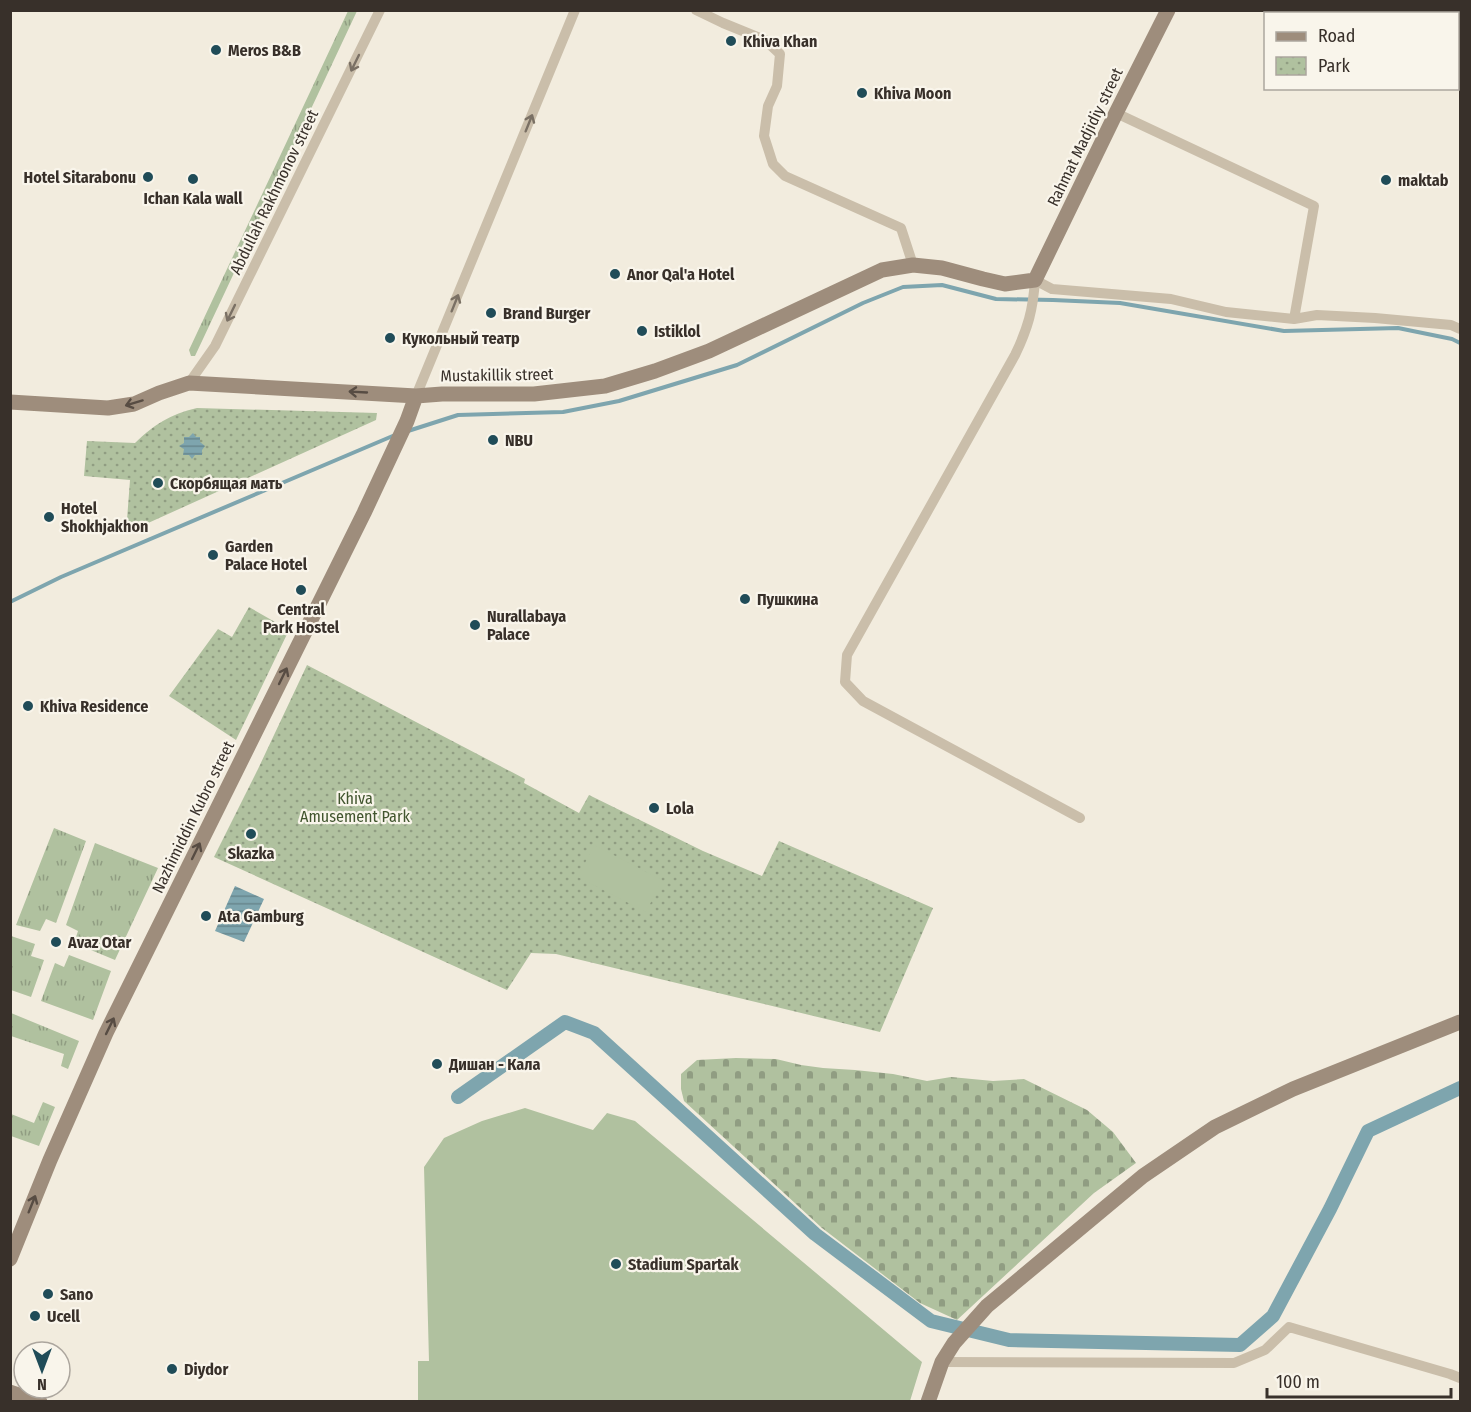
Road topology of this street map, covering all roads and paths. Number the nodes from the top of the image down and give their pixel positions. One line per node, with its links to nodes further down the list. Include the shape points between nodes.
1 (380, 10): 10 (street, Abdullah Rakhmonov street, one-way to 10, via 215,346)
2 (575, 10): 11 (street, one-way to 2)
3 (696, 10): 6 (street, via 765,40 780,54 777,86 768,106 764,136 773,164 785,176 901,228)
4 (1168, 10): 5 (main road, Rahmat Madjidiy street)
5 (1116, 113): 7 (main road, Rahmat Madjidiy street); 8 (street, via 1314,206)
6 (913, 265): 7 (main road, Mustakillik street, via 1005,284); 11 (main road, Mustakillik street, via 882,270 709,351 605,386 534,394)
7 (1035, 285): 8 (street, via 1171,299 1226,312); 13 (street, via 1027,330 1015,355 847,654 844,682 863,701)
8 (1293, 319): 9 (street, via 1317,315 1376,318 1451,324)
9 (1461, 329)
10 (189, 383): 11 (main road, Mustakillik street, one-way to 10); 12 (main road, Mustakillik street, one-way to 12, via 134,404 108,408)
11 (416, 396): 15 (main road, Nazhimiddin Kubro street, one-way to 11, via 106,1034 359,523)
12 (10, 402)
13 (1080, 818)
14 (1461, 1022): 16 (main road, via 1293,1089 1215,1127 1143,1176 986,1308)
15 (10, 1259)
16 (942, 1362): 17 (street, via 1234,1363 1265,1350 1289,1327); 20 (main road)
17 (1461, 1378)
18 (10, 1392): 19 (main road)
19 (40, 1401)
20 (928, 1401)

